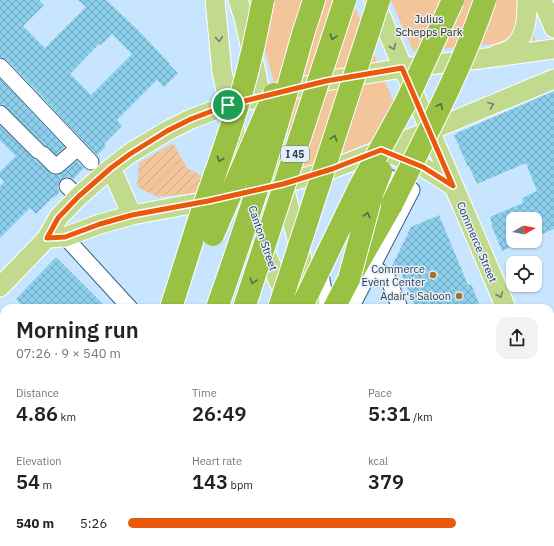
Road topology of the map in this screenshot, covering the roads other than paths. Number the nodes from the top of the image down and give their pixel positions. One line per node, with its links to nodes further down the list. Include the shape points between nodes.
1 (215, 0): 21 (main road, Canton Street, one-way to 21)
2 (238, 0): 19 (main road)
3 (263, 0): 40 (highway, one-way to 40, bridge, via 241,96)
4 (314, 0): 13 (highway)
5 (345, 0): 43 (highway, I 45, one-way to 43, bridge)
6 (374, 0): 17 (main road, Commerce Street, one-way to 17)
7 (379, 0): 44 (highway, one-way to 7, bridge)
8 (453, 0): 20 (highway, bridge)
9 (485, 0): 37 (highway, one-way to 9, bridge, via 392,204 453,79)
10 (527, 0): 15 (main road, via 526,27 513,48)
11 (542, 0): 12 (main road)
12 (554, 28)
13 (303, 34): 41 (highway, bridge, via 273,96 213,235); 42 (highway, bridge, via 236,255)
14 (554, 49): 15 (main road)
15 (479, 59): 17 (main road)
16 (0, 66): 24 (street)
17 (402, 68): 19 (main road, via 326,81); 23 (main road, Commerce Street)
18 (554, 79): 23 (main road, one-way to 18)
19 (261, 97): 21 (main road); 28 (main road)
20 (406, 102): 37 (highway, one-way to 20, bridge, via 372,194); 46 (highway, bridge, via 360,186)
21 (228, 105): 26 (main road, via 191,119 130,154); 30 (main road, Canton Street)
22 (0, 114): 24 (street, via 55,166)
23 (430, 131): 25 (main road); 29 (main road, Commerce Street)
24 (78, 148): 26 (street)
25 (381, 150): 27 (main road); 29 (main road, via 423,167)
26 (99, 167): 32 (main road); 33 (main road, via 72,192 58,218)
27 (332, 169): 28 (main road); 35 (main road, via 316,185 308,199 301,220)
28 (283, 184): 30 (main road); 35 (main road)
29 (453, 186): 52 (main road, Commerce Street, one-way to 52)
30 (248, 192): 31 (main road); 34 (main road, Canton Street)
31 (208, 201): 32 (main road); 34 (main road)
32 (132, 215): 33 (main road)
33 (56, 238): 38 (main road); 39 (street)
34 (264, 248): 45 (main road, Canton Street)
35 (301, 255): 47 (main road)
36 (373, 267): 48 (street, via 412,190 387,176 371,182 343,200 321,274); 50 (street); 51 (street, via 387,276)
37 (349, 279): 49 (highway)
38 (0, 287)
39 (126, 304)
40 (172, 304)
41 (178, 304)
42 (218, 304)
43 (245, 304)
44 (280, 304)
45 (288, 304)
46 (303, 304)
47 (311, 304)
48 (327, 304)
49 (336, 304)
50 (352, 304)
51 (398, 304)
52 (504, 304)

